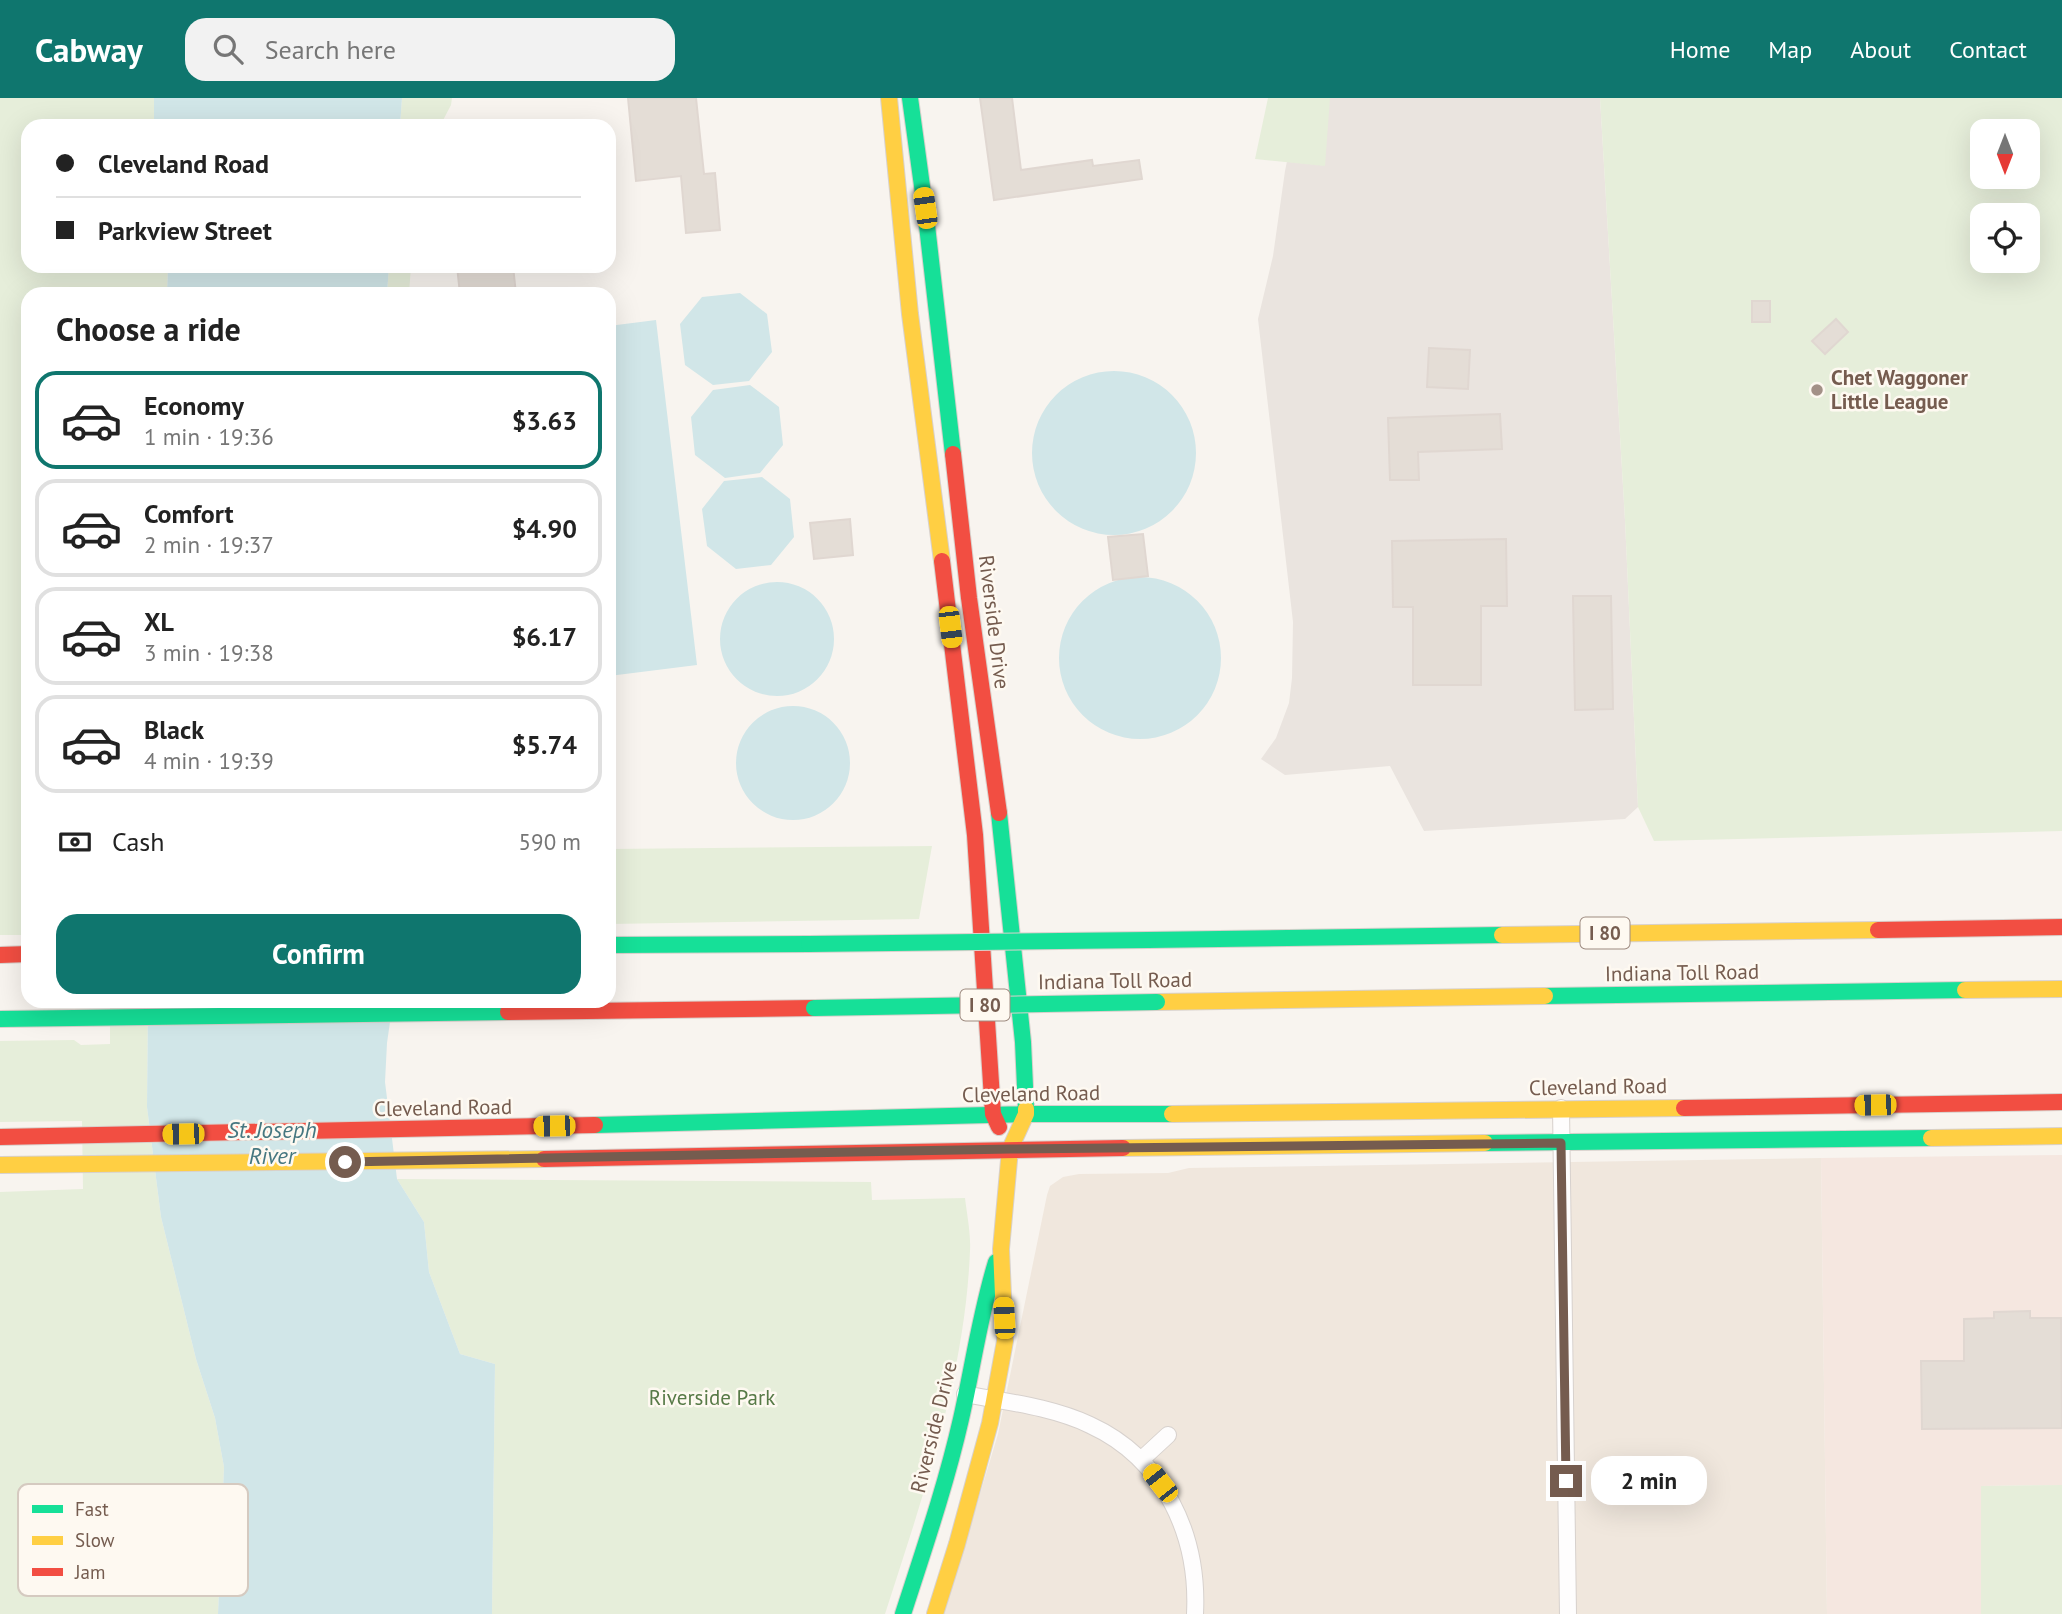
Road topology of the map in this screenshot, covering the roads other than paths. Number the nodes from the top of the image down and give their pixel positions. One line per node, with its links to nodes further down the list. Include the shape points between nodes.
1 (889, 98): 11 (main road, Riverside Drive, via 910,314 975,835)
2 (910, 98): 12 (main road, Riverside Drive, via 969,598 1001,824)
3 (2062, 927): 4 (main road, Indiana Toll Road / I 80, bridge)
4 (616, 945)
5 (21, 954): 6 (main road)
6 (0, 955)
7 (2062, 989): 8 (main road, Indiana Toll Road / I 80, bridge)
8 (0, 1018)
9 (2062, 1102): 10 (main road, Cleveland Road)
10 (1561, 1108): 12 (main road, Cleveland Road); 15 (street)
11 (993, 1114): 12 (main road, Cleveland Road); 14 (main road, Cleveland Road); 16 (main road, Riverside Drive)
12 (1026, 1114): 16 (main road, Riverside Drive)
13 (2062, 1136): 15 (main road)
14 (0, 1137)
15 (1561, 1143): 16 (main road); 26 (street)
16 (1010, 1149): 17 (main road); 18 (main road, Riverside Drive)
17 (0, 1165)
18 (1001, 1249): 19 (main road, Riverside Drive, via 983,1303); 20 (main road, Riverside Drive, via 1005,1341)
19 (965, 1394): 20 (street); 23 (main road, Riverside Drive, via 942,1491)
20 (994, 1399): 22 (street, via 1090,1425); 24 (main road, Riverside Drive)
21 (1168, 1435): 22 (street)
22 (1142, 1460): 25 (street, via 1176,1506 1185,1531 1194,1564)
23 (903, 1614)
24 (934, 1614)
25 (1195, 1614)
26 (1568, 1614)

